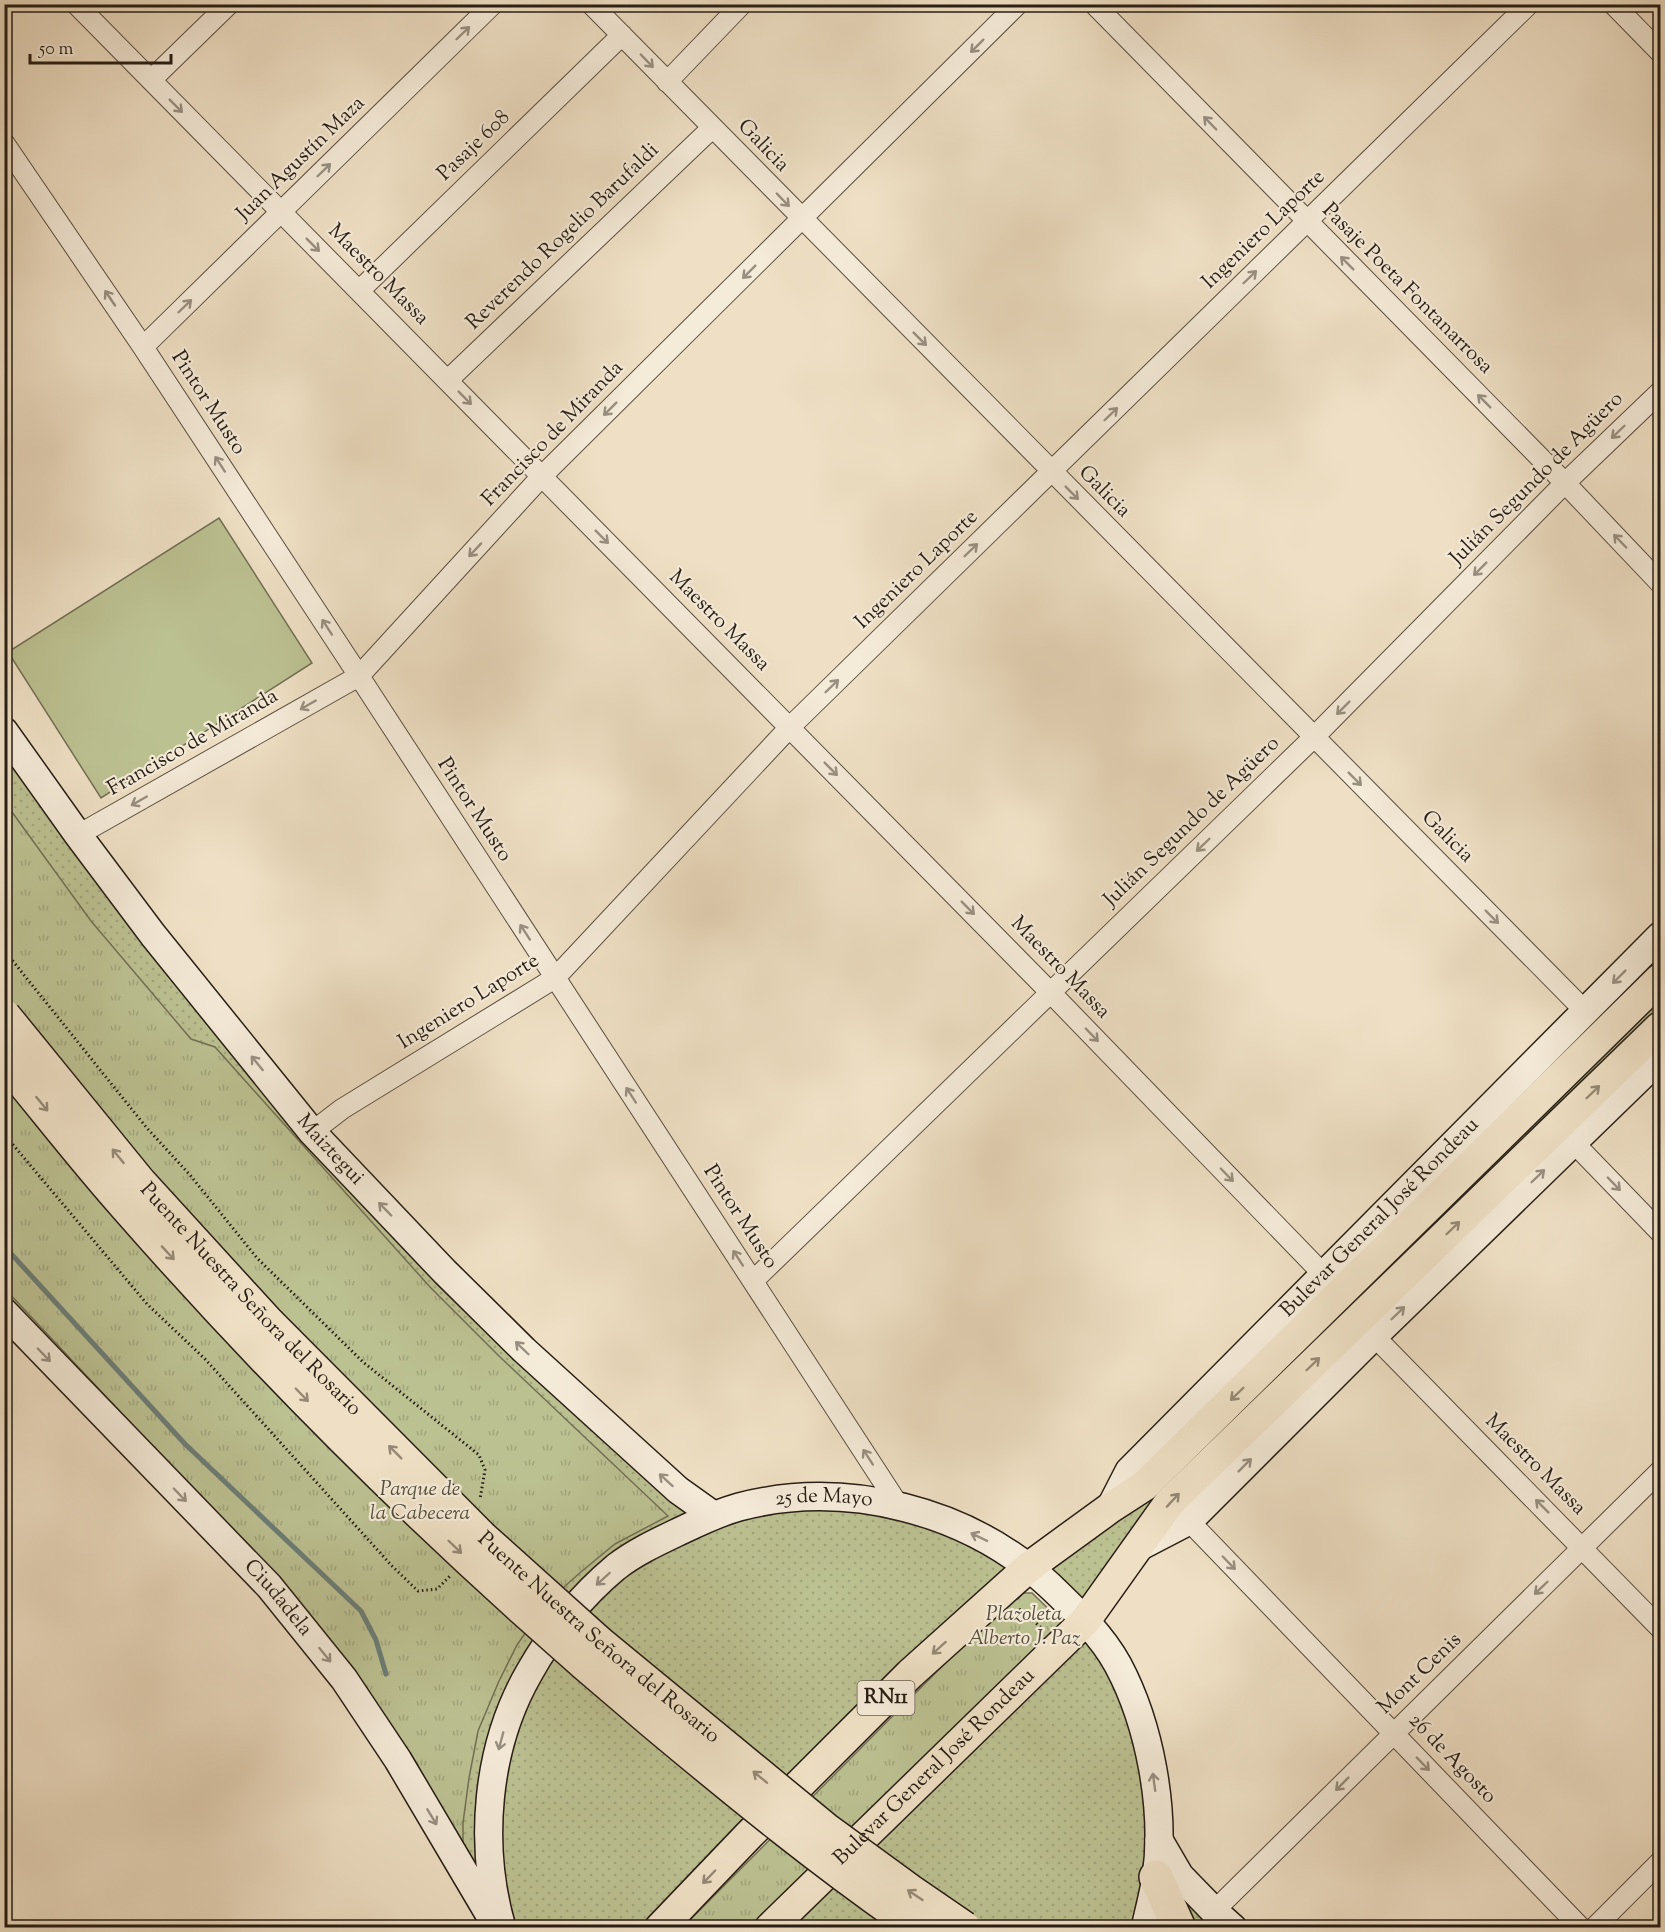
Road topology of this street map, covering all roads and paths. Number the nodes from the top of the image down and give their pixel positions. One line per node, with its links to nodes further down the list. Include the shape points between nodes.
1 (76, 4): 12 (street, Maestro Massa)
2 (229, 4): 12 (street)
3 (493, 4): 16 (street, Juan Agustín Maza, one-way to 3)
4 (591, 4): 10 (street, Galicia)
5 (742, 4): 13 (street)
6 (1018, 4): 17 (street, Francisco de Miranda, one-way to 17)
7 (1094, 4): 18 (street, Pasaje Poeta Fontanarrosa, one-way to 7)
8 (1529, 4): 18 (street, Ingeniero Laporte)
9 (1613, 4): 11 (street)
10 (622, 35): 13 (street, Galicia, one-way to 13); 19 (street, Pasaje 608)
11 (1660, 52)
12 (151, 80): 16 (street, Maestro Massa, one-way to 16)
13 (667, 82): 14 (street, Galicia)
14 (712, 128): 17 (street, Galicia, one-way to 17); 21 (street, Reverendo Rogelio Barufaldi)
15 (4, 143): 20 (street, Pintor Musto, one-way to 15)
16 (281, 212): 19 (street, Maestro Massa, one-way to 19); 20 (street, Juan Agustín Maza, one-way to 16)
17 (802, 219): 23 (street, Galicia, one-way to 23); 24 (street, Francisco de Miranda, one-way to 24)
18 (1307, 222): 23 (street, Ingeniero Laporte, one-way to 18); 25 (street, Pasaje Poeta Fontanarrosa, one-way to 18)
19 (359, 291): 21 (street, Maestro Massa)
20 (143, 347): 27 (street, Pintor Musto, one-way to 20)
21 (448, 380): 24 (street, Maestro Massa, one-way to 24)
22 (1660, 392): 25 (street, Julián Segundo de Agüero, one-way to 25)
23 (1051, 472): 28 (street, Ingeniero Laporte, one-way to 23); 30 (street, Galicia, one-way to 30)
24 (542, 476): 27 (street, Francisco de Miranda, one-way to 27); 28 (street, Maestro Massa, one-way to 28)
25 (1565, 483): 26 (street, Pasaje Poeta Fontanarrosa, one-way to 25); 30 (street, Julián Segundo de Agüero, one-way to 30)
26 (1660, 583)
27 (359, 676): 31 (street, Francisco de Miranda, one-way to 31); 33 (street, Pintor Musto, one-way to 27)
28 (790, 727): 33 (street, Ingeniero Laporte); 35 (street, Maestro Massa, one-way to 35)
29 (4, 731): 31 (main road, Maiztegui)
30 (1314, 737): 35 (street, Julián Segundo de Agüero, one-way to 35); 36 (street, Galicia, one-way to 36)
31 (78, 836): 41 (main road, Maiztegui, one-way to 31)
32 (1660, 936): 36 (main road, Bulevar General José Rondeau, one-way to 36)
33 (555, 978): 41 (street, Ingeniero Laporte, via 342,1109); 45 (street, Pintor Musto, one-way to 33)
34 (1660, 979): 50 (main road, Bulevar General José Rondeau, one-way to 50, via 1144,1486)
35 (1051, 993): 44 (street, Maestro Massa, one-way to 44); 45 (street, Julián Segundo de Agüero)
36 (1585, 1011): 44 (main road, Bulevar General José Rondeau)
37 (4, 1016): 70 (highway, Puente Nuestra Señora del Rosario, one-way to 37, bridge, via 807,1815 599,1643 481,1537 251,1305 140,1184)
38 (1660, 1027): 53 (main road, Bulevar General José Rondeau, one-way to 38, via 1169,1503)
39 (1660, 1058): 42 (main road, Bulevar General José Rondeau)
40 (4, 1059): 69 (highway, Puente Nuestra Señora del Rosario, one-way to 69, bridge, via 125,1205 252,1343 469,1561 720,1778)
41 (312, 1132): 51 (main road, Maiztegui, one-way to 41, via 678,1490 524,1350)
42 (1573, 1142): 43 (street, one-way to 43); 47 (main road, Bulevar General José Rondeau, one-way to 42)
43 (1660, 1232)
44 (1324, 1275): 50 (main road, Bulevar General José Rondeau, via 1129,1471)
45 (753, 1281): 49 (street, Pintor Musto, one-way to 45)
46 (4, 1312): 65 (main road, Ciudadela, one-way to 65, via 269,1586 344,1679 398,1760)
47 (1374, 1336): 52 (main road, Bulevar General José Rondeau, one-way to 47); 54 (street, Maestro Massa, one-way to 47)
48 (1660, 1471): 54 (street, Mont Cenis)
49 (900, 1506): 51 (main road, 25 de Mayo, via 852,1498 796,1497); 55 (main road, 25 de Mayo, one-way to 49, via 947,1521)
50 (1110, 1508): 55 (main road, Bulevar General José Rondeau)
51 (712, 1515): 66 (main road, 25 de Mayo, one-way to 66, via 618,1566 578,1602 547,1640 518,1691 500,1742 487,1826 489,1862)
52 (1189, 1521): 53 (main road, Bulevar General José Rondeau); 60 (street, 26 de Agosto, one-way to 60)
53 (1139, 1546): 57 (main road, Bulevar General José Rondeau)
54 (1583, 1547): 58 (street, Maestro Massa); 60 (street, Mont Cenis, one-way to 60)
55 (1029, 1567): 57 (main road, 25 de Mayo); 67 (main road, Bulevar General José Rondeau / RN11, one-way to 67, via 910,1674)
56 (1016, 1607): 59 (path)
57 (1085, 1621): 61 (main road, 25 de Mayo, one-way to 57, via 1154,1780 1140,1717 1118,1666 1101,1637); 68 (main road, Bulevar General José Rondeau)
58 (1660, 1628)
59 (1047, 1632)
60 (1393, 1733): 64 (street, Mont Cenis, one-way to 64); 73 (street, 26 de Agosto, one-way to 73)
61 (1159, 1840): 63 (main road, 25 de Mayo); 64 (main road, via 1180,1876)
62 (1660, 1862): 74 (street)
63 (1156, 1877): 71 (main road, 25 de Mayo); 72 (highway)
64 (1223, 1919)
65 (497, 1928)
66 (502, 1928)
67 (660, 1928)
68 (770, 1928)
69 (918, 1928)
70 (964, 1928)
71 (1145, 1928)
72 (1179, 1928)
73 (1581, 1928)
74 (1594, 1928)

